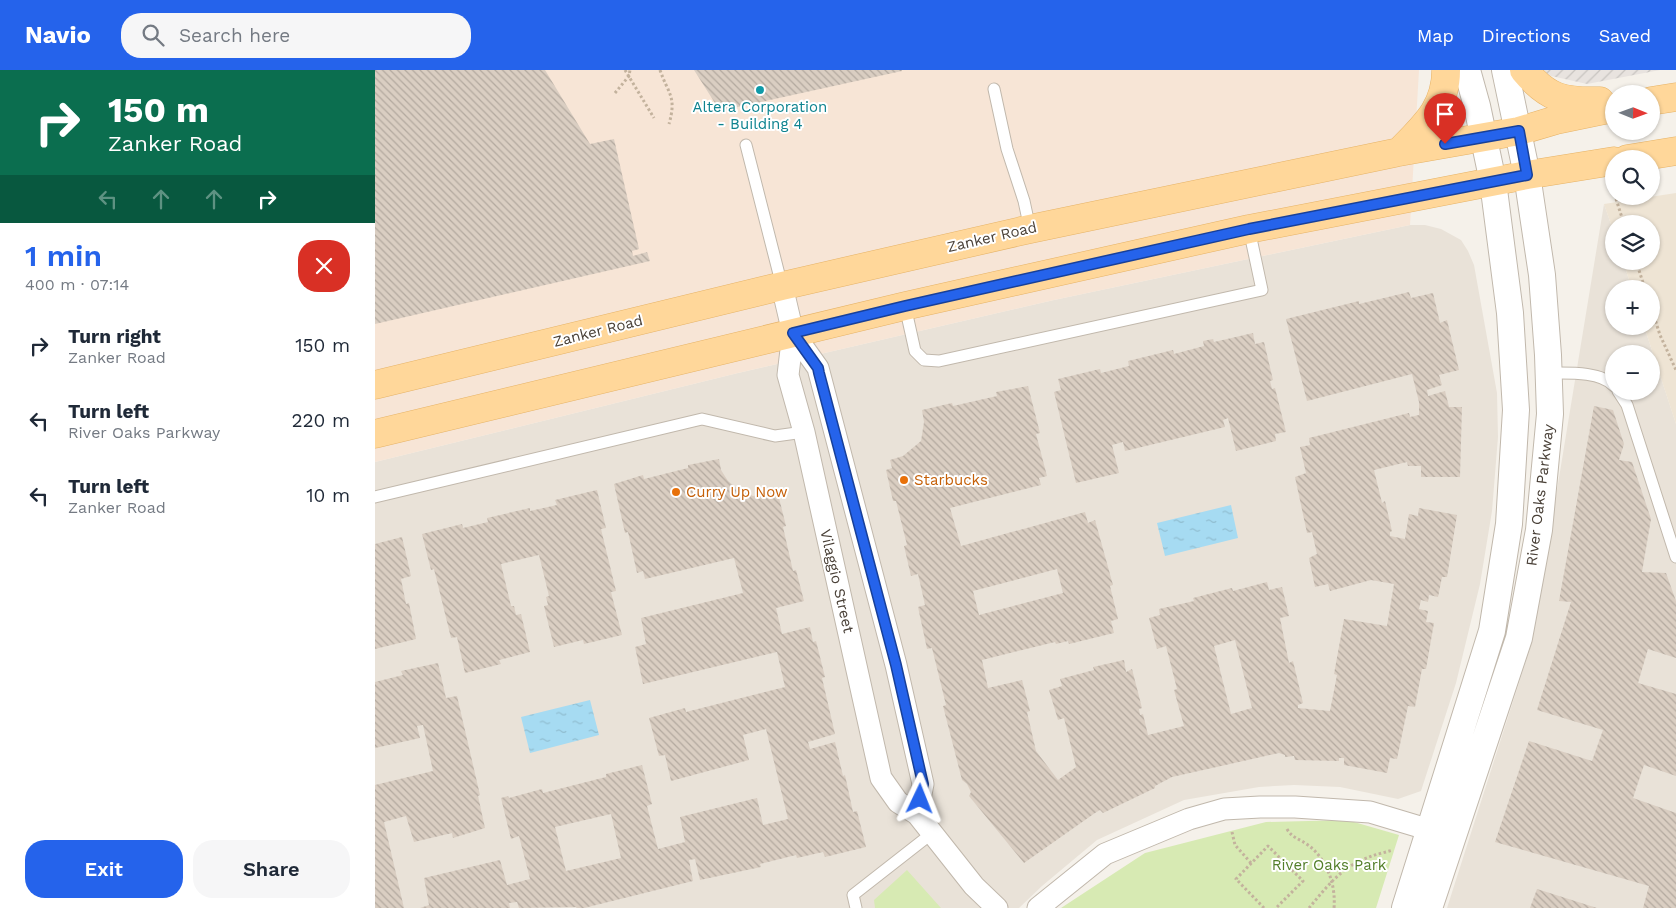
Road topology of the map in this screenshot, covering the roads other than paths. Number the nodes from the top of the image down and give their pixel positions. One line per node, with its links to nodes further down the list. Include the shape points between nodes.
1 (1446, 70): 12 (main road, via 1437,110)
2 (1467, 70): 9 (street, River Oaks Parkway)
3 (1505, 70): 8 (street, River Oaks Parkway)
4 (1524, 70): 6 (main road, via 1555,97 1568,101)
5 (993, 89): 17 (lane)
6 (1605, 101)
7 (1605, 110): 8 (main road, Zanker Road)
8 (1519, 131): 9 (main road, Zanker Road); 15 (street, River Oaks Parkway)
9 (1484, 137): 12 (main road, Zanker Road); 16 (street, River Oaks Parkway)
10 (747, 145): 19 (lane)
11 (1676, 150): 13 (main road)
12 (1399, 152): 17 (main road, Zanker Road)
13 (1660, 153)
14 (1605, 162): 15 (main road)
15 (1527, 175): 16 (main road); 22 (street, River Oaks Parkway, via 1542,275)
16 (1493, 182): 18 (main road); 26 (street, River Oaks Parkway, via 1510,313)
17 (1030, 228): 19 (main road, Zanker Road)
18 (1249, 229): 20 (main road); 20 (lane, via 1262,290 939,361 924,360 915,351)
19 (782, 286): 21 (street, Vilaggio Street); 24 (main road, Zanker Road)
20 (905, 306): 21 (main road)
21 (793, 333): 28 (street, Vilaggio Street, via 788,375); 29 (main road); 33 (street, Vilaggio Street, via 818,368 896,665 923,784)
22 (1549, 373): 23 (lane, via 1585,374); 27 (street, River Oaks Parkway)
23 (1605, 379)
24 (375, 385)
25 (1624, 400): 31 (lane)
26 (1516, 410): 27 (street); 32 (street, River Oaks Parkway)
27 (1550, 414): 32 (street, River Oaks Parkway, via 1539,530)
28 (804, 432): 30 (lane, via 775,436 702,419); 33 (street, Vilaggio Street, via 881,778 898,802)
29 (375, 434)
30 (375, 498)
31 (1676, 557)
32 (1505, 634): 34 (street, River Oaks Parkway); 40 (street, River Oaks Parkway)
33 (917, 814): 35 (street, Vilaggio Street)
34 (1430, 830): 38 (street, via 1370,812 1295,807 1224,809 1189,819 1105,854); 39 (street, River Oaks Parkway)
35 (931, 834): 36 (lane, via 853,895); 37 (street, Vilaggio Street, via 974,886)
36 (856, 908)
37 (997, 908)
38 (1039, 908)
39 (1405, 908)
40 (1429, 908)

